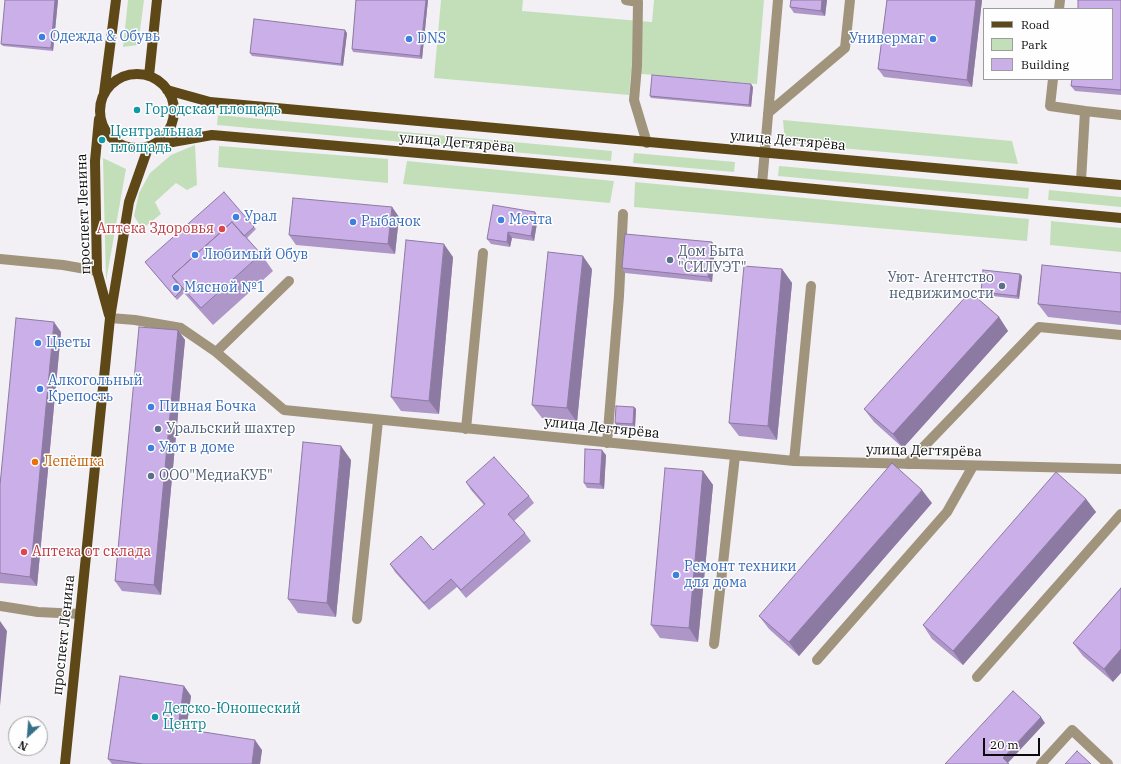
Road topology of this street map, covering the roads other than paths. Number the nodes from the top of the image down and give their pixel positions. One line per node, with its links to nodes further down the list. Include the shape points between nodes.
1 (116, 0): 9 (main road)
2 (157, 0): 6 (main road)
3 (626, 0): 14 (lane, via 638,2 634,100)
4 (778, 0): 12 (lane)
5 (850, 0): 12 (lane, via 845,48)
6 (149, 76): 8 (main road); 9 (main road, via 132,74 120,78 111,84)
7 (1052, 80): 11 (lane, via 1050,106)
8 (167, 90): 14 (main road, улица Дегтярёва, via 210,102); 15 (main road, via 172,100 173,119 165,135)
9 (104, 94): 10 (main road)
10 (99, 109): 15 (main road, via 102,125 112,139 135,149); 24 (main road, проспект Ленина, via 95,161)
11 (1085, 111): 13 (lane); 17 (lane)
12 (768, 113): 16 (lane)
13 (1121, 115)
14 (647, 143): 16 (main road, улица Дегтярёва)
15 (149, 147): 18 (main road, улица Дегтярёва, via 212,136); 27 (main road, проспект Ленина, via 129,202)
16 (765, 152): 17 (main road, улица Дегтярёва); 18 (lane)
17 (1081, 181): 19 (main road, улица Дегтярёва)
18 (762, 184): 21 (main road, улица Дегтярёва)
19 (1121, 185)
20 (623, 214): 32 (lane)
21 (1121, 218)
22 (483, 253): 31 (lane)
23 (0, 259): 24 (lane)
24 (97, 271): 27 (main road, проспект Ленина)
25 (289, 281): 29 (lane)
26 (811, 286): 34 (lane)
27 (110, 318): 29 (lane, улица Дегтярёва, via 181,328); 40 (main road, проспект Ленина)
28 (1121, 335): 35 (lane, via 1039,327)
29 (216, 352): 30 (lane, улица Дегтярёва, via 284,410)
30 (378, 421): 31 (lane, улица Дегтярёва); 41 (lane)
31 (466, 429): 32 (lane, улица Дегтярёва)
32 (607, 443): 33 (lane, улица Дегтярёва)
33 (734, 456): 34 (lane, улица Дегтярёва); 42 (lane)
34 (794, 461): 35 (lane, улица Дегтярёва)
35 (907, 464): 36 (lane, улица Дегтярёва)
36 (973, 466): 37 (lane, улица Дегтярёва); 43 (lane, via 947,512)
37 (1121, 470)
38 (1121, 514): 44 (lane)
39 (0, 606): 40 (lane, via 38,612)
40 (80, 614): 45 (main road, проспект Ленина)
41 (357, 619)
42 (714, 644)
43 (817, 660)
44 (977, 677)
45 (65, 764)
46 (1041, 764): 47 (lane, via 1072,730)
47 (1108, 764)

